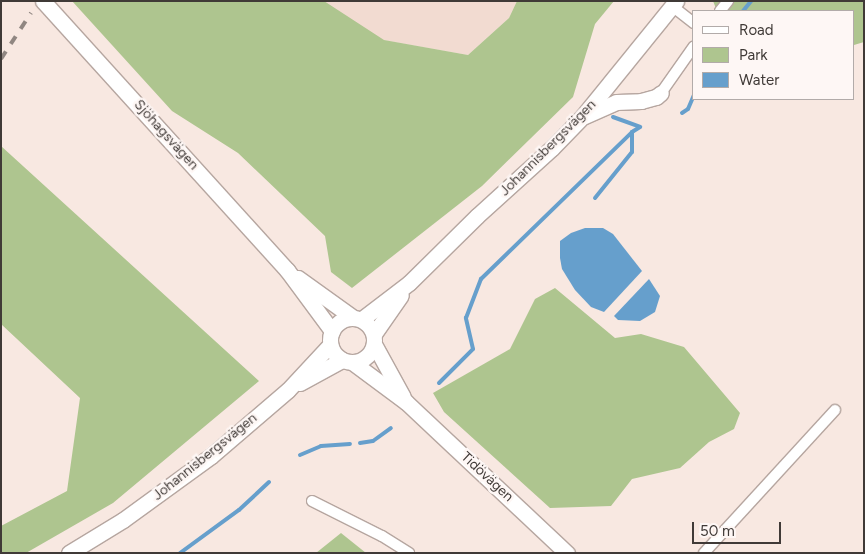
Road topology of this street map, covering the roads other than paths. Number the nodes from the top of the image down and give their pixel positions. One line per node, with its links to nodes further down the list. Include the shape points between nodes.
1 (44, 1): 7 (main road, Sjöhagsvägen)
2 (674, 4): 3 (street); 6 (main road, Johannisbergsvägen)
3 (692, 21)
4 (692, 49): 5 (street)
5 (661, 93): 6 (main road, via 640,101 616,102)
6 (583, 116): 8 (main road, Johannisbergsvägen)
7 (287, 270): 9 (main road, Sjöhagsvägen); 10 (main road, Sjöhagsvägen)
8 (409, 283): 9 (main road, Johannisbergsvägen); 11 (main road, Johannisbergsvägen)
9 (357, 318): 10 (main road, via 342,319); 11 (main road, via 370,325)
10 (331, 338): 12 (main road, via 334,354); 13 (main road, Johannisbergsvägen)
11 (374, 339): 12 (main road, via 370,354 362,360); 14 (main road, Tidövägen)
12 (347, 361): 13 (main road, Johannisbergsvägen); 14 (main road, Tidövägen)
13 (288, 390): 17 (main road, Johannisbergsvägen, via 177,482)
14 (406, 402): 19 (main road, Tidövägen)
15 (835, 410): 20 (street)
16 (312, 501): 18 (street)
17 (69, 553)
18 (409, 553)
19 (567, 553)
20 (704, 553)

